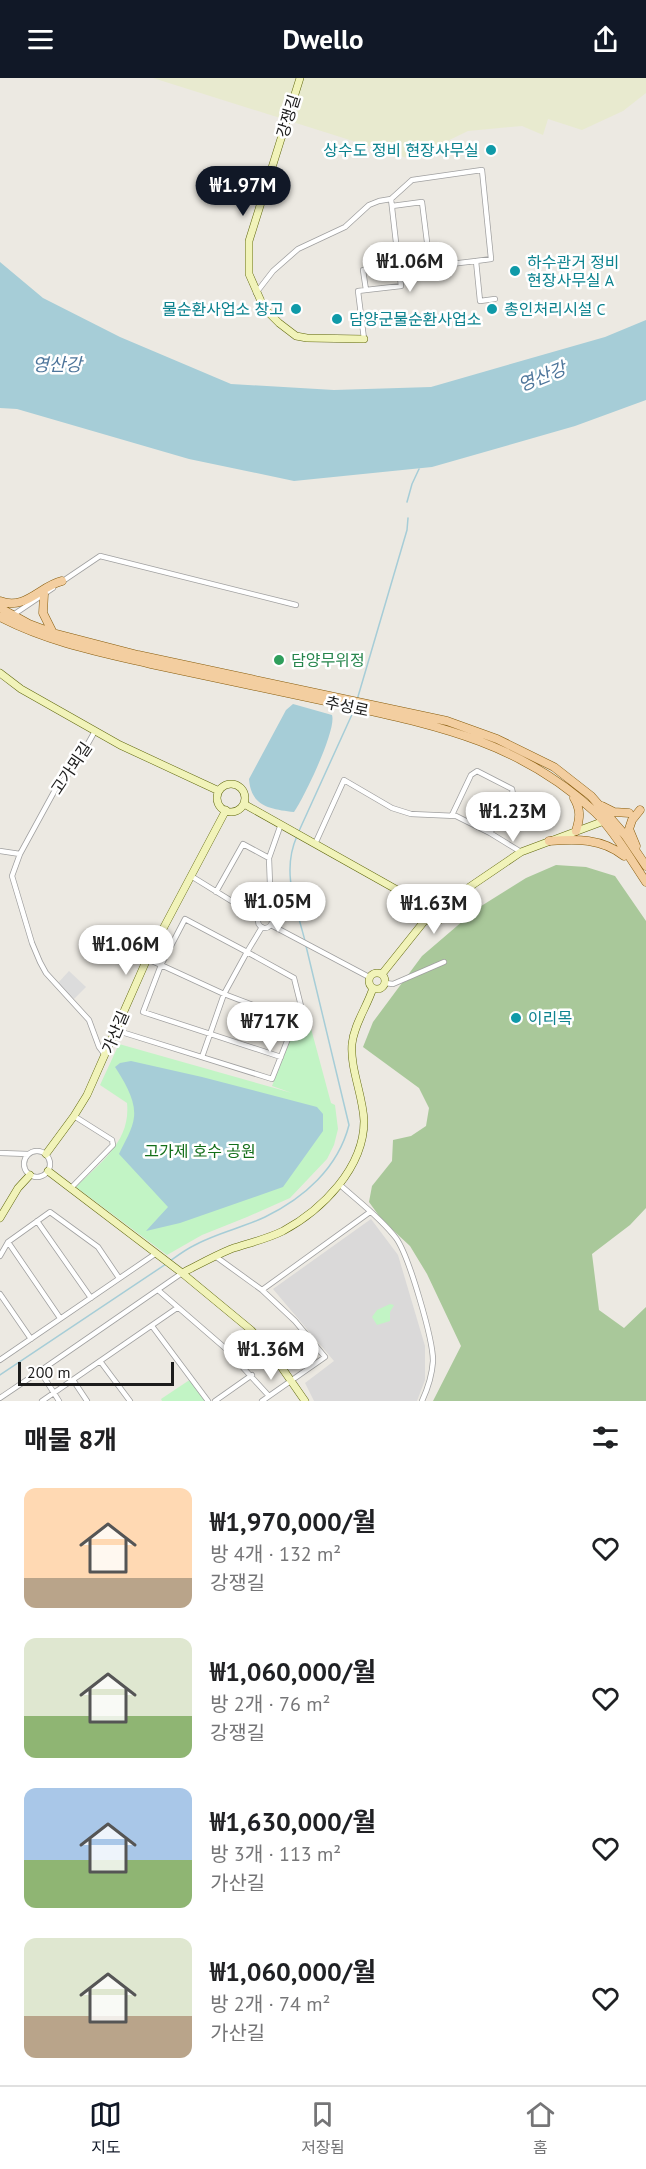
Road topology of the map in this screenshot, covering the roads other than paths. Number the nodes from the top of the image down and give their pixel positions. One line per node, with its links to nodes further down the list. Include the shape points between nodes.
1 (300, 78): 9 (street, 강쟁길, via 249,241 248,266)
2 (391, 199): 3 (street); 4 (street, via 417,178 482,170 491,259); 9 (street, via 369,205 345,227 298,249)
3 (392, 206): 6 (street, via 422,202); 7 (street)
4 (476, 261): 6 (street); 10 (street, via 480,300)
5 (369, 262): 8 (street, via 370,269 363,270)
6 (430, 267): 7 (street)
7 (400, 270): 8 (street, via 401,286)
8 (366, 290): 11 (street, via 358,291)
9 (256, 293): 11 (street, 강쟁길, via 269,314 296,336)
10 (495, 299)
11 (364, 339)
12 (62, 581): 13 (street); 14 (main road, via 25,602); 15 (street, via 100,556)
13 (44, 594): 17 (street); 19 (main road, via 43,612)
14 (0, 601)
15 (296, 605)
16 (0, 608): 17 (main road, 추성로)
17 (5, 617): 18 (street); 19 (main road, 추성로); 21 (main road, 추성로, via 31,632 93,652)
18 (0, 627)
19 (53, 633): 21 (main road, 추성로)
20 (0, 673): 23 (street, 고가뫼길)
21 (345, 702): 22 (main road, 추성로)
22 (368, 707): 25 (main road, 추성로, via 496,746); 26 (main road, 추성로, via 447,721 497,739 554,767)
23 (95, 731): 24 (street); 40 (street, 고가뫼길, via 76,765 55,790)
24 (219, 791): 27 (street, via 225,786 237,786 244,792); 28 (street, via 218,800)
25 (570, 792): 32 (main road, 추성로); 34 (main road, via 579,806)
26 (598, 803): 30 (main road, via 614,812); 32 (main road, 추성로)
27 (244, 804): 28 (street, via 238,810); 33 (street)
28 (226, 810): 45 (street, 가산길)
29 (643, 810): 30 (street); 41 (main road, via 629,829)
30 (629, 813): 32 (street)
31 (452, 815): 35 (street); 35 (street, via 471,775 477,771 512,789 513,794); 37 (street, via 401,811 344,780)
32 (606, 819): 34 (street); 41 (main road, 추성로, via 625,835); 43 (main road, 추성로)
33 (281, 824): 37 (street); 42 (street)
34 (576, 831): 36 (street)
35 (490, 833): 39 (street)
36 (549, 841): 39 (street); 43 (main road, via 594,842 617,850)
37 (315, 844): 48 (street)
38 (0, 851): 40 (street)
39 (521, 852): 49 (street)
40 (21, 854): 67 (street, 고가뫼길, via 12,876 32,943 51,979 89,1020)
41 (639, 856): 44 (main road, 추성로)
42 (269, 858): 47 (street, via 243,844); 50 (street, via 273,902)
43 (635, 865): 46 (main road, 추성로)
44 (646, 866)
45 (191, 876): 47 (street); 56 (street, 가산길)
46 (646, 882)
47 (216, 892): 51 (street)
48 (424, 905): 49 (street, via 433,900); 52 (street, via 422,913)
49 (443, 905): 52 (street, via 442,919)
50 (268, 915): 51 (street); 53 (street)
51 (259, 918): 54 (street)
52 (426, 919): 59 (street)
53 (271, 925): 54 (street); 60 (street)
54 (262, 927): 55 (street)
55 (247, 952): 58 (street, via 185,919); 63 (street); 64 (street, via 294,978 301,1006)
56 (147, 959): 58 (street); 65 (street, 가산길)
57 (444, 962): 61 (street, via 393,984)
58 (161, 965): 63 (street); 66 (street, via 143,1012)
59 (382, 974): 60 (street); 61 (street)
60 (369, 977): 62 (street)
61 (385, 983): 62 (street, via 381,988)
62 (373, 988): 76 (street, via 352,1044 364,1130 359,1150)
63 (224, 994): 64 (street); 66 (street)
64 (295, 1021): 68 (street)
65 (116, 1029): 67 (street, 가산길); 69 (street)
66 (210, 1034): 68 (street); 69 (street)
67 (105, 1055): 70 (street, 가산길)
68 (281, 1056): 69 (street, via 272,1079)
69 (202, 1057)
70 (74, 1116): 73 (street, 가산길); 77 (street, via 112,1140 113,1146)
71 (0, 1153): 72 (street)
72 (28, 1154): 73 (street); 75 (street, via 24,1165)
73 (46, 1154): 74 (street, via 50,1160)
74 (48, 1171): 75 (street, via 42,1176); 77 (street)
75 (30, 1175): 79 (street)
76 (339, 1184): 78 (street); 84 (street, via 320,1204 284,1230)
77 (71, 1188): 82 (street)
78 (370, 1212): 88 (street); 113 (street, via 396,1237 404,1252 431,1340 431,1377)
79 (0, 1218)
80 (38, 1221): 81 (street); 86 (street, via 50,1212 98,1247); 90 (street)
81 (8, 1242): 83 (street); 92 (street)
82 (157, 1255): 85 (street); 86 (street)
83 (0, 1256)
84 (215, 1256): 85 (street); 88 (street)
85 (179, 1271): 87 (street); 101 (street, via 251,1330)
86 (119, 1278): 90 (street)
87 (158, 1290): 91 (street); 98 (street)
88 (262, 1290): 101 (street, via 325,1357)
89 (0, 1294): 94 (street)
90 (91, 1298): 92 (street)
91 (177, 1308): 93 (street); 99 (street)
92 (60, 1318): 94 (street)
93 (152, 1326): 97 (street); 109 (street)
94 (31, 1339): 96 (street)
95 (0, 1352): 96 (street)
96 (2, 1359)
97 (100, 1361): 100 (street); 108 (street)
98 (40, 1371): 102 (street); 104 (street)
99 (252, 1375): 103 (street); 110 (street)
100 (73, 1380): 102 (street); 107 (street)
101 (292, 1381): 103 (street); 112 (street)
102 (53, 1393): 105 (street); 106 (street)
103 (270, 1396): 111 (street)
104 (0, 1398)
105 (42, 1401)
106 (58, 1401)
107 (87, 1401)
108 (130, 1401)
109 (208, 1401)
110 (215, 1401)
111 (262, 1401)
112 (305, 1401)
113 (422, 1401)

